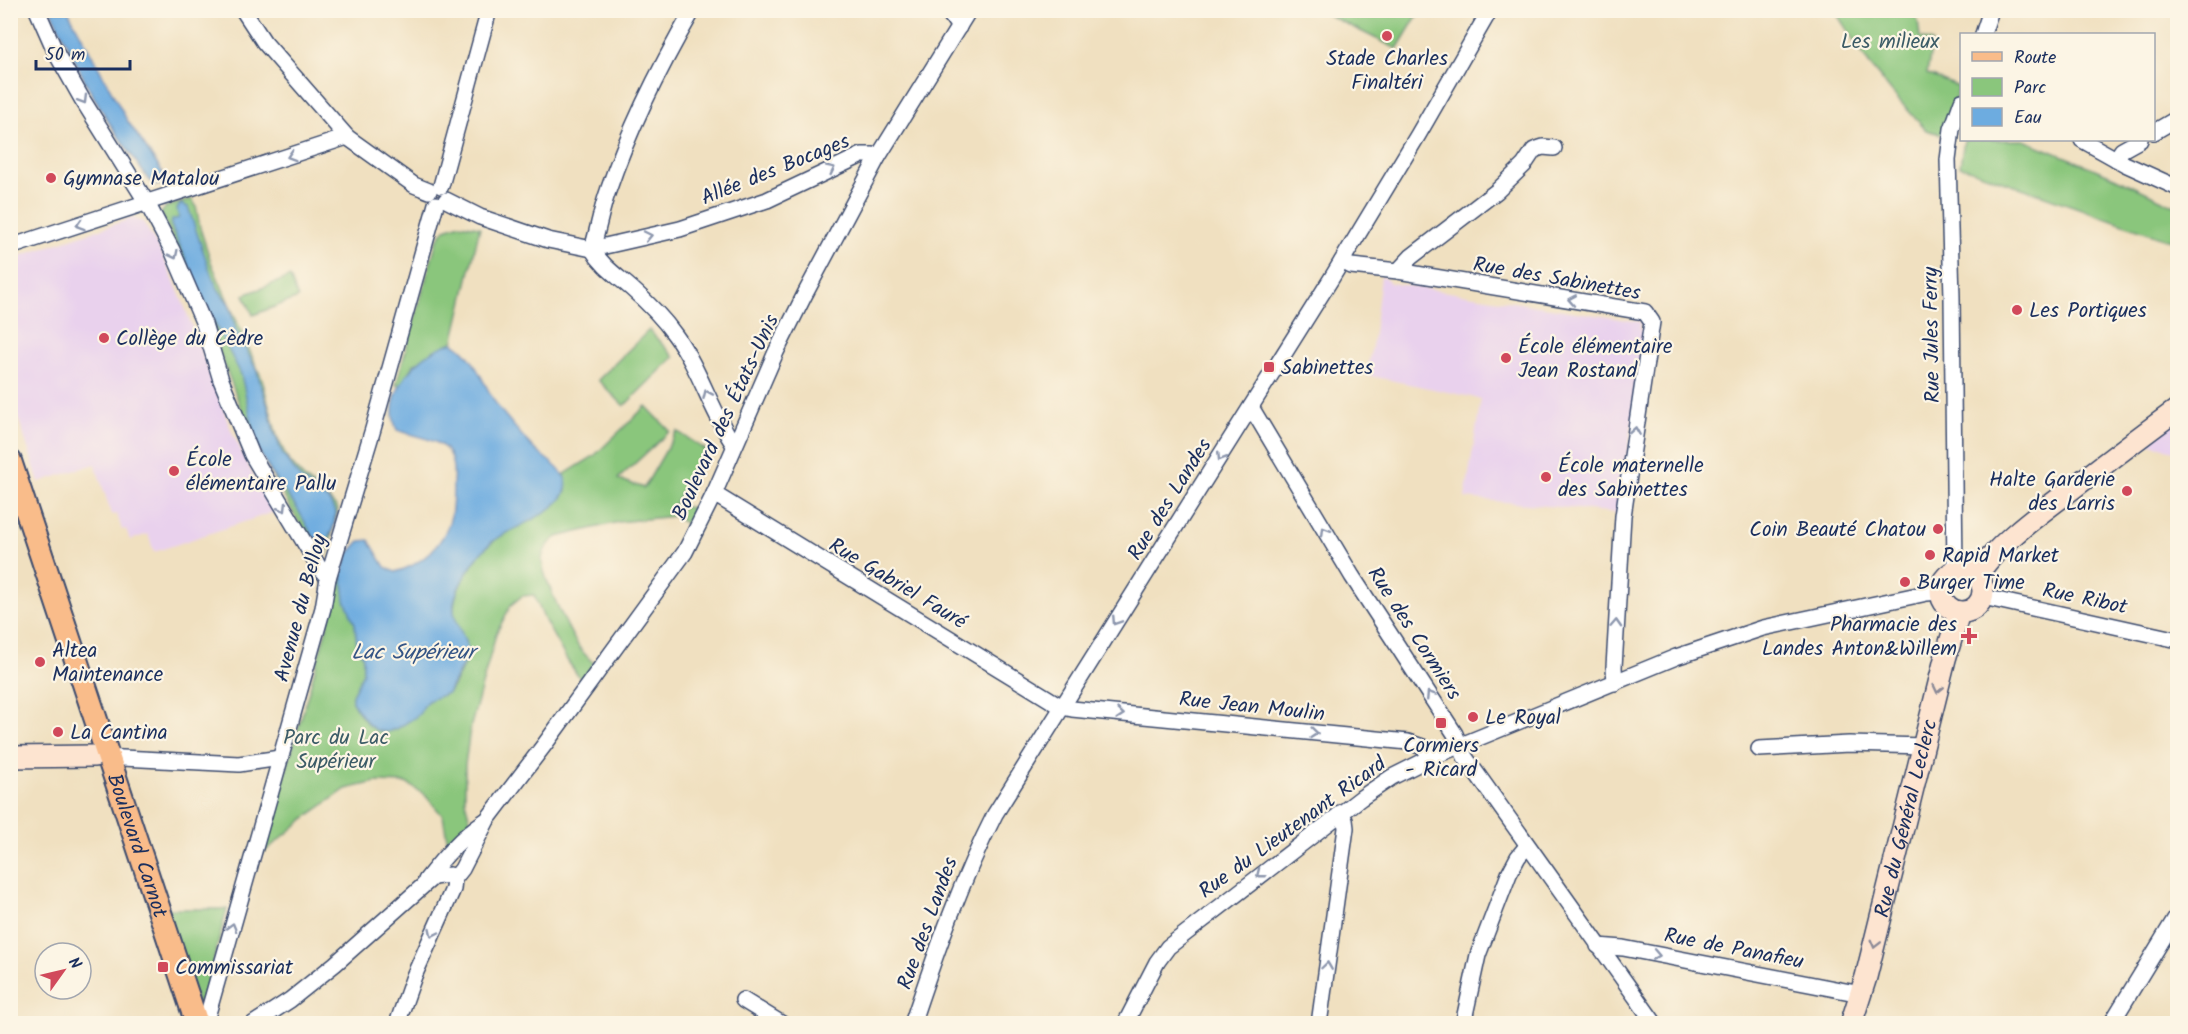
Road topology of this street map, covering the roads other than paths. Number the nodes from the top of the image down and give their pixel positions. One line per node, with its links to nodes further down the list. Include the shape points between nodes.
1 (37, 10): 22 (street, one-way to 22, via 77,90)
2 (243, 10): 14 (street, Allée des Bocages, via 264,42)
3 (489, 10): 21 (street, Avenue du Belloy)
4 (693, 10): 24 (street, via 620,159)
5 (947, 10): 9 (street)
6 (969, 10): 9 (street, Boulevard des États-Unis)
7 (1490, 10): 25 (street, Rue des Landes)
8 (1991, 10): 10 (street)
9 (959, 27): 18 (street, Boulevard des États-Unis)
10 (1983, 33)
11 (1960, 107): 33 (street, Rue Jules Ferry, via 1948,159)
12 (2178, 118): 13 (street)
13 (2155, 131)
14 (347, 137): 21 (street, Allée des Bocages, via 414,185); 22 (street, one-way to 22)
15 (2084, 141): 19 (street)
16 (2138, 141): 19 (street, via 2122,150)
17 (1554, 148): 26 (street, via 1534,150 1497,191)
18 (878, 157): 24 (street, Allée des Bocages, one-way to 18, via 680,229 767,200 862,155); 29 (street, Boulevard des États-Unis, via 776,352)
19 (2116, 159): 20 (street)
20 (2178, 188)
21 (438, 195): 24 (street, Allée des Bocages, via 480,216 548,240); 35 (street, Avenue du Belloy)
22 (147, 203): 23 (street, one-way to 23); 35 (street, one-way to 35, via 189,285 221,380 252,455)
23 (10, 247)
24 (591, 249): 29 (street, one-way to 24, via 675,334 656,311 600,263)
25 (1342, 261): 26 (street, Rue des Sabinettes, via 1351,266); 27 (street, Rue des Landes)
26 (1398, 271): 40 (street, Rue des Sabinettes, one-way to 26, via 1623,516 1652,322 1645,312)
27 (1251, 407): 41 (street, Rue des Landes, one-way to 41); 42 (street, Rue des Cormiers, one-way to 27)
28 (2178, 409): 34 (street, via 2022,529 1984,564)
29 (734, 445): 31 (street, Boulevard des États-Unis)
30 (10, 461): 46 (main road, Boulevard Carnot)
31 (714, 494): 41 (street, Rue Gabriel Fauré); 50 (street, Boulevard des États-Unis, via 685,552)
32 (10, 501): 46 (main road, Boulevard Carnot)
33 (1955, 571): 34 (street, via 1967,570); 36 (street, via 1943,581)
34 (1977, 576): 37 (street, via 1983,586)
35 (328, 578): 48 (street, Avenue du Belloy)
36 (1940, 592): 38 (street, via 1949,608); 40 (street, Rue du Lieutenant Ricard, via 1763,628 1676,657)
37 (1983, 597): 38 (street, via 1977,607); 39 (street, Rue Ribot)
38 (1959, 613): 43 (street, Rue du Général Leclerc, one-way to 43)
39 (2178, 640)
40 (1615, 683): 42 (street, Rue du Lieutenant Ricard)
41 (1062, 707): 47 (street, Rue Jean Moulin, one-way to 47, via 1408,742 1423,747); 65 (street, Rue des Landes, via 976,851)
42 (1460, 746): 47 (street, Rue du Lieutenant Ricard); 51 (street, Rue des Cormiers)
43 (1925, 746): 44 (street, via 1849,744); 57 (street, Rue du Général Leclerc, one-way to 57)
44 (1759, 749)
45 (10, 757): 46 (street)
46 (101, 757): 48 (street, via 239,764); 59 (main road, Boulevard Carnot); 60 (main road, Boulevard Carnot)
47 (1432, 757): 49 (street, Rue du Lieutenant Ricard, via 1392,777)
48 (280, 758): 61 (street, Avenue du Belloy, one-way to 48)
49 (1340, 813): 66 (street, Rue du Lieutenant Ricard, one-way to 66, via 1168,947); 67 (street, one-way to 49, via 1347,828)
50 (487, 820): 52 (street, Boulevard des États-Unis, via 469,831); 53 (street, Boulevard des États-Unis, via 462,869)
51 (1527, 846): 56 (street, Rue des Cormiers); 68 (street, via 1509,873 1478,955)
52 (446, 855): 53 (street, via 442,862); 54 (street, Boulevard des États-Unis)
53 (452, 877): 54 (street, Boulevard des États-Unis, via 433,877); 63 (street, one-way to 63, via 453,889)
54 (420, 887): 62 (street, Boulevard des États-Unis, via 335,964)
55 (2178, 914): 71 (street)
56 (1599, 946): 57 (street, Rue de Panafieu, one-way to 57); 69 (street, Rue des Cormiers)
57 (1861, 994): 70 (street, Rue du Général Leclerc)
58 (743, 1000): 64 (street)
59 (181, 1023)
60 (197, 1023)
61 (205, 1023)
62 (253, 1023)
63 (397, 1023)
64 (782, 1023)
65 (912, 1023)
66 (1125, 1023)
67 (1319, 1023)
68 (1463, 1023)
69 (1655, 1023)
70 (1851, 1023)
71 (2111, 1023)

